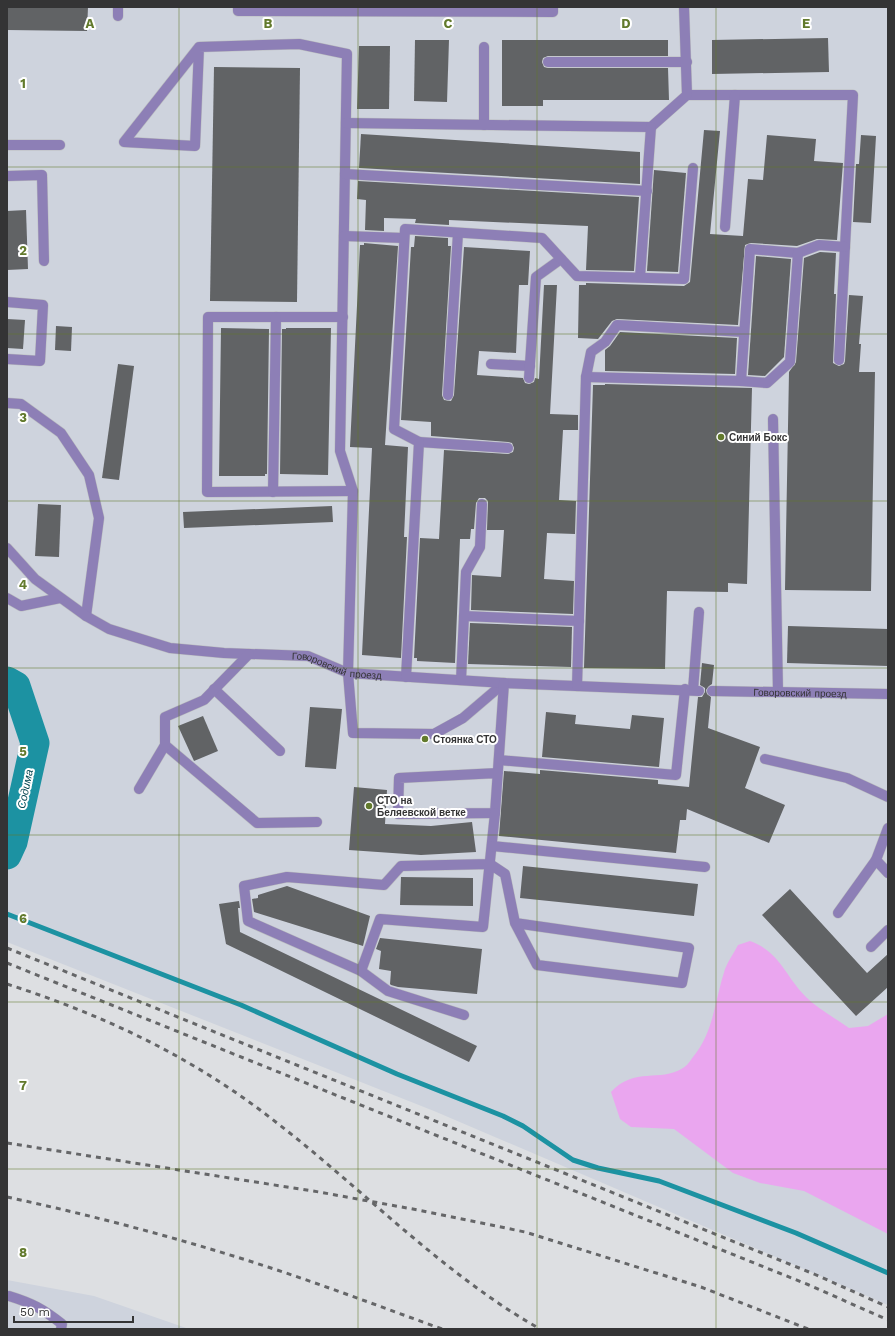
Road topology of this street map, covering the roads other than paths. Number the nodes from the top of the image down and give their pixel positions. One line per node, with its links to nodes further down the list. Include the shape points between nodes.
1 (238, 7): 2 (street, via 238,11 545,12 553,12)
2 (553, 7)
3 (684, 7): 7 (street)
4 (199, 47): 4 (street, via 195,146 124,142 190,59); 10 (street, via 300,44 347,54)
5 (484, 47): 11 (street)
6 (548, 62): 7 (street)
7 (687, 62): 8 (street)
8 (687, 95): 9 (street); 12 (street)
9 (735, 95): 19 (street); 23 (street, via 853,95)
10 (346, 122): 11 (street); 16 (street)
11 (484, 125): 12 (street)
12 (651, 127): 18 (street)
13 (60, 144): 14 (street)
14 (7, 145)
15 (693, 168): 27 (street, via 684,279)
16 (345, 174): 18 (street); 21 (street)
17 (7, 176): 26 (street, via 42,175)
18 (647, 191): 27 (street)
19 (725, 227)
20 (458, 233): 22 (street, via 404,229); 25 (street, via 542,238); 39 (street)
21 (344, 236): 22 (street); 30 (street)
22 (404, 238): 42 (street, via 394,429)
23 (845, 247): 24 (street, via 819,245); 33 (street)
24 (798, 253): 31 (street, via 750,249); 38 (street, via 790,362 767,382)
25 (561, 259): 27 (street, via 577,276); 35 (street, via 536,277)
26 (44, 262)
27 (640, 277)
28 (7, 302): 32 (street, via 43,304 40,361)
29 (276, 317): 30 (street); 45 (street); 45 (street, via 208,317 207,492)
30 (343, 317): 44 (street, via 340,451)
31 (744, 332): 36 (street, via 618,325 605,342 591,352); 38 (street)
32 (7, 359)
33 (839, 360)
34 (491, 364): 35 (street)
35 (530, 366): 37 (street)
36 (586, 377): 38 (street); 53 (street)
37 (529, 378)
38 (741, 382)
39 (448, 395)
40 (7, 403): 51 (street, via 21,404 62,434 89,475 99,518)
41 (774, 419): 63 (street)
42 (419, 442): 43 (street); 56 (street)
43 (508, 448)
44 (353, 491): 45 (street); 55 (street)
45 (273, 492)
46 (482, 504): 52 (street, via 480,548 466,572)
47 (7, 548): 49 (street, Говоровский проезд, via 35,579)
48 (7, 598): 49 (street, via 21,606)
49 (60, 598): 51 (street, Говоровский проезд)
50 (699, 612): 61 (street)
51 (86, 616): 54 (street, Говоровский проезд, via 110,629 170,648)
52 (464, 616): 53 (street); 57 (street)
53 (579, 621): 59 (street)
54 (249, 654): 55 (street, Говоровский проезд, via 308,656); 60 (street)
55 (348, 673): 56 (street, Говоровский проезд); 58 (street, via 353,733 434,734 463,718)
56 (406, 677): 57 (street, Говоровский проезд)
57 (461, 680): 58 (street, Говоровский проезд)
58 (504, 683): 59 (street, Говоровский проезд); 68 (street)
59 (577, 686): 61 (street, Говоровский проезд)
60 (214, 689): 65 (street, via 204,700 165,717); 66 (street)
61 (693, 690): 68 (street, via 676,775)
62 (712, 691): 63 (street, Говоровский проезд)
63 (778, 692): 64 (street, Говоровский проезд)
64 (888, 694)
65 (165, 745): 70 (street); 73 (street, via 257,823)
66 (280, 751)
67 (765, 759): 71 (street, via 847,778)
68 (499, 760): 69 (street)
69 (498, 774): 72 (street); 72 (street, via 399,778 398,814)
70 (139, 789)
71 (888, 797)
72 (495, 813): 75 (street)
73 (317, 822)
74 (888, 828): 76 (street)
75 (492, 846): 77 (street); 78 (street)
76 (876, 860): 79 (street); 80 (street)
77 (490, 864): 81 (street, via 505,874); 84 (street, via 483,927 380,919); 84 (street, via 400,866 384,885 287,877 244,886 248,921)
78 (705, 867)
79 (888, 873)
80 (838, 913)
81 (515, 923): 81 (street, via 689,948 682,983 537,965)
82 (888, 930): 83 (street)
83 (871, 947)
84 (361, 971): 85 (street, via 388,991)
85 (464, 1015)
86 (9, 1296): 87 (street, via 32,1303 46,1312 62,1324)
87 (60, 1329)

